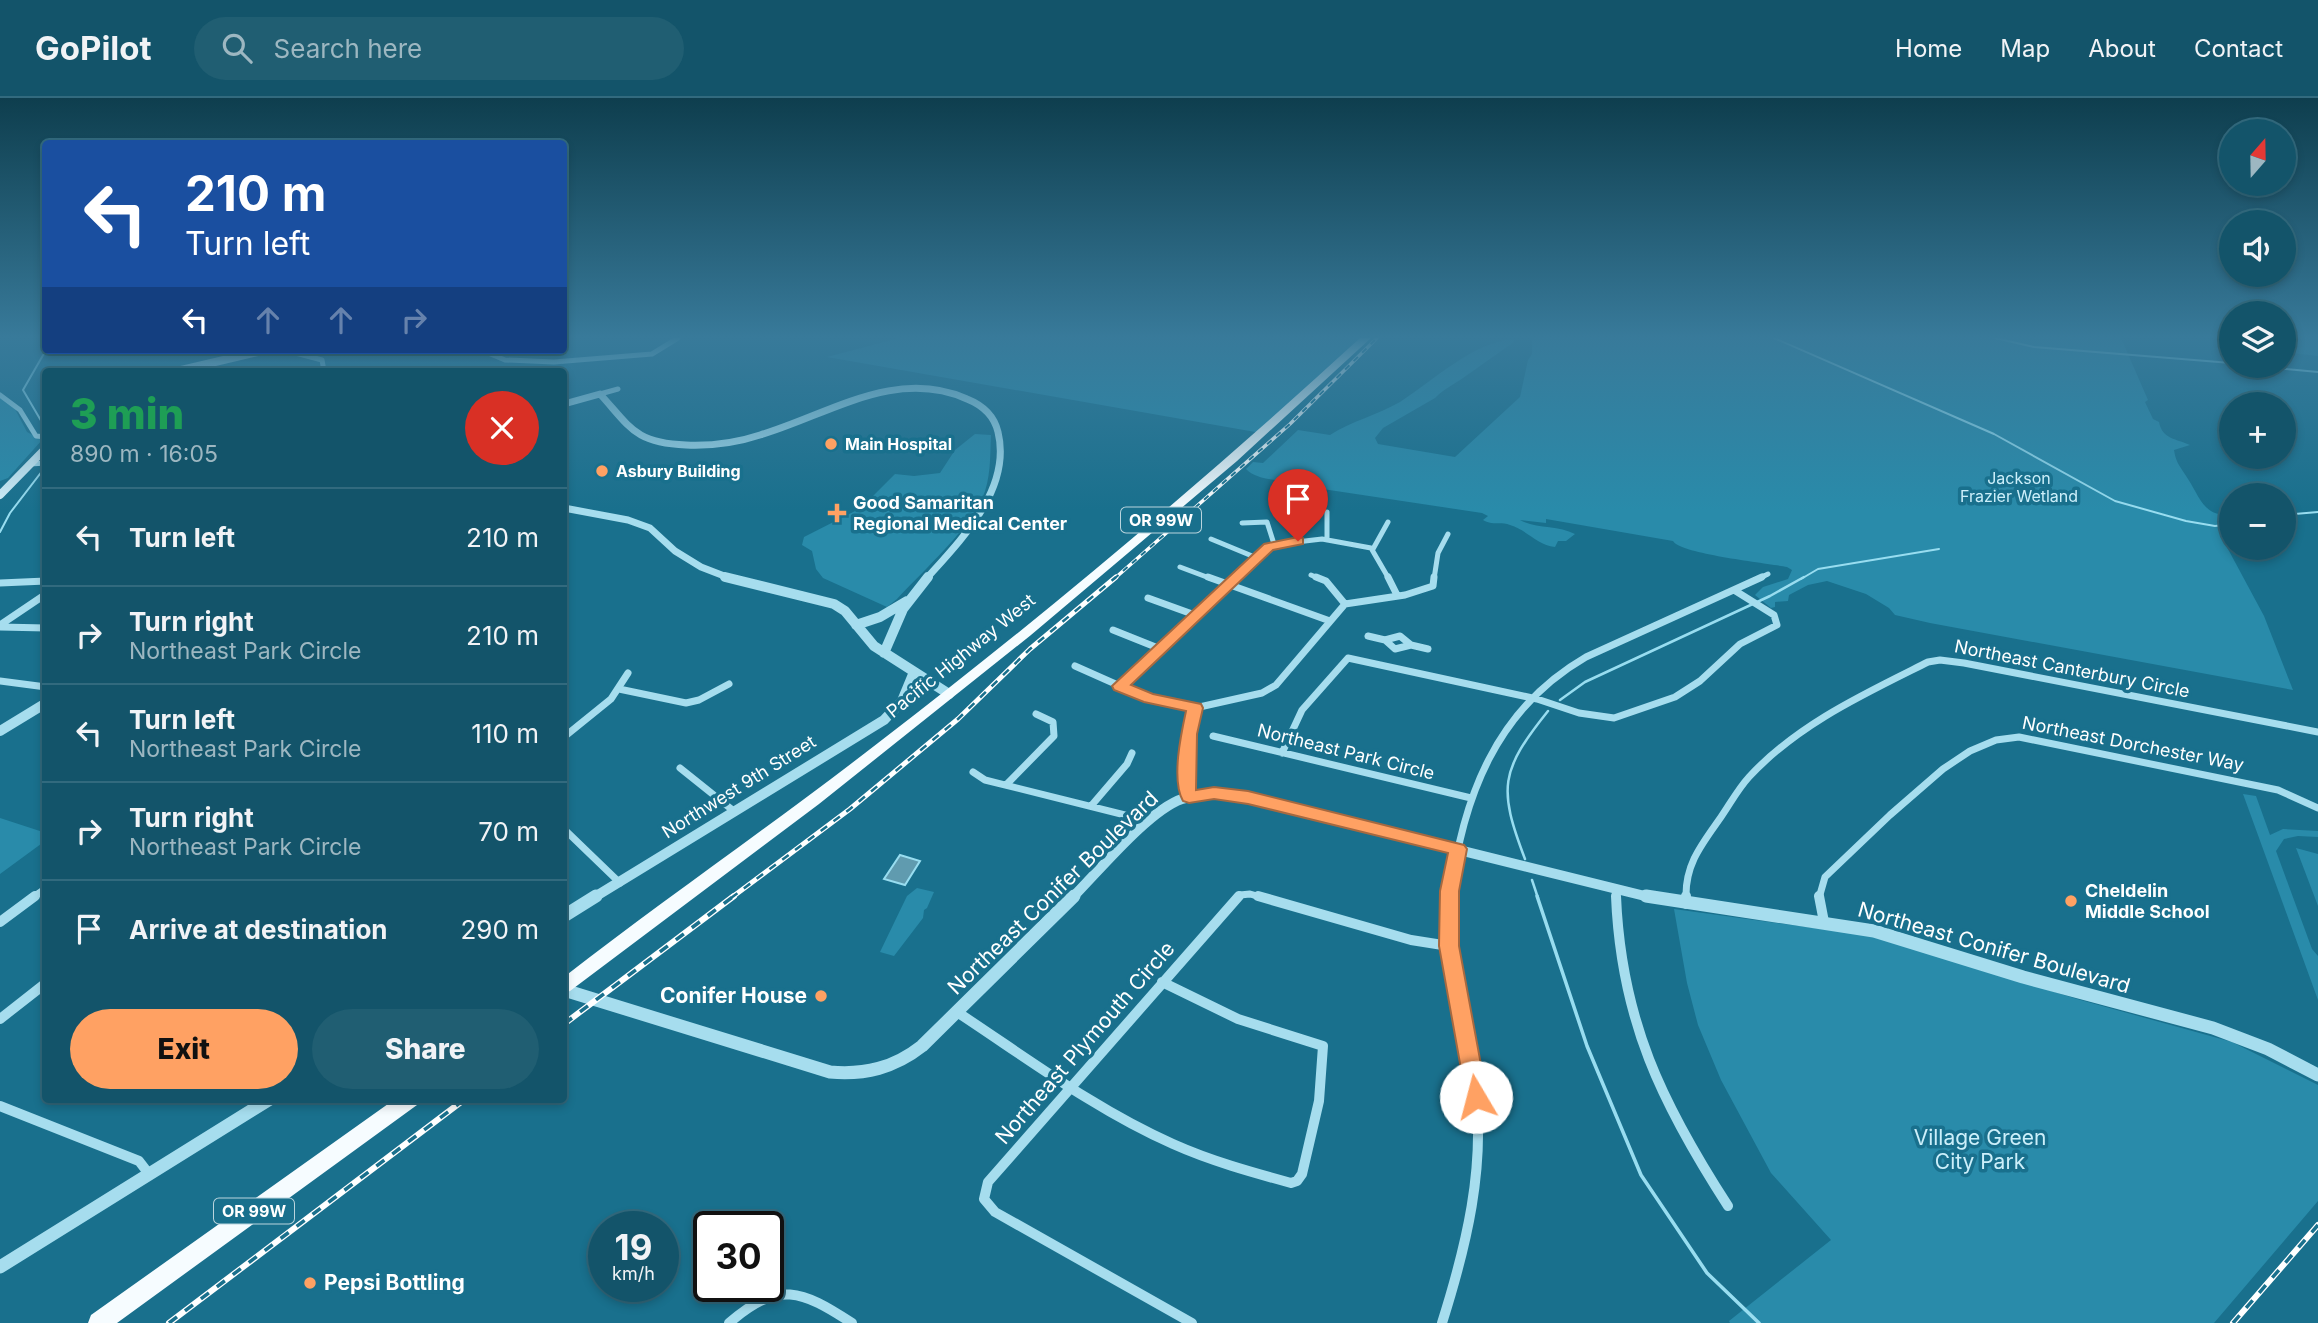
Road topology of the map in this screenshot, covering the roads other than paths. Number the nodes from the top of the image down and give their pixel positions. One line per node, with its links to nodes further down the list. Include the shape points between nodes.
1 (0, 395): 8 (street, via 20,410 36,436)
2 (596, 395): 7 (street)
3 (601, 395): 4 (street, via 623,426 636,435 693,445 758,436)
4 (869, 395)
5 (958, 395): 33 (street, via 993,416 1001,436 990,492 968,532)
6 (1301, 395): 59 (highway, Pacific Highway West / OR 99W, via 1107,567)
7 (567, 403)
8 (42, 437)
9 (42, 452): 11 (main road)
10 (42, 463): 11 (street)
11 (30, 464): 12 (main road)
12 (0, 495)
13 (567, 509): 37 (street, via 641,524 711,572 824,600 845,611)
14 (1327, 512): 19 (street)
15 (1388, 522): 21 (street)
16 (1242, 523): 20 (street, via 1268,522)
17 (1448, 534): 30 (street, via 1438,553 1433,586)
18 (1211, 539): 22 (street)
19 (1327, 540): 20 (street); 21 (street)
20 (1274, 544): 22 (street)
21 (1373, 549): 30 (street)
22 (1257, 558): 28 (street)
23 (1180, 567): 28 (street)
24 (1768, 574): 29 (street)
25 (1311, 575): 34 (street, via 1326,581)
26 (42, 581): 27 (street)
27 (0, 583)
28 (1228, 584): 35 (street); 36 (street)
29 (1734, 590): 60 (street, via 1593,653); 60 (street, via 1775,617 1777,625 1740,644 1675,697 1614,718)
30 (1397, 595): 34 (street)
31 (42, 597): 38 (street)
32 (1148, 598): 35 (street)
33 (910, 599): 37 (street); 49 (street)
34 (1345, 604): 36 (street, Northeast Park Circle)
35 (1195, 615): 46 (street)
36 (1330, 621): 62 (street, Northeast Park Circle, via 1270,689)
37 (856, 625): 49 (street)
38 (0, 626): 40 (street)
39 (1404, 627): 43 (street)
40 (42, 628)
41 (1113, 630): 46 (street)
42 (1368, 636): 44 (street)
43 (1400, 636): 44 (street); 45 (street)
44 (1385, 640): 48 (street)
45 (1411, 645): 47 (street); 48 (street)
46 (1158, 648): 57 (street)
47 (1428, 649)
48 (1397, 650): 51 (street)
49 (884, 653): 52 (street)
50 (1075, 666): 57 (street, Northeast Park Circle)
51 (1391, 667): 60 (street); 69 (street, via 1345,659 1302,710)
52 (914, 672): 59 (street); 77 (street, Northwest 9th Street, via 908,691 890,715)
53 (628, 673): 58 (street)
54 (0, 681): 56 (street)
55 (729, 684): 58 (street, via 686,703)
56 (42, 686)
57 (1120, 686): 62 (street, Northeast Park Circle, via 1150,699)
58 (619, 689): 66 (street)
59 (949, 694): 91 (highway, Pacific Highway West / OR 99W)
60 (1532, 698): 74 (street, via 1492,747)
61 (42, 705): 64 (street)
62 (1195, 708): 73 (street, via 1189,734)
63 (1036, 714): 72 (street, via 1053,722 1054,736)
64 (0, 732)
65 (2318, 732): 84 (street, Northeast Canterbury Circle, via 1946,660 1928,662 1823,716 1754,772 1690,861 1684,882)
66 (567, 734)
67 (1213, 736): 69 (street, Northeast Park Circle)
68 (1132, 753): 75 (street)
69 (1282, 753): 74 (street, Northeast Park Circle)
70 (680, 768): 77 (street)
71 (973, 772): 72 (street)
72 (1006, 785): 75 (street)
73 (1189, 797): 78 (street, Northeast Conifer Boulevard); 80 (street, Northeast Conifer Boulevard, via 1214,793 1248,797)
74 (1471, 798): 80 (street)
75 (1091, 806): 78 (street)
76 (2318, 808): 87 (street, Northeast Dorchester Way, via 2277,790 2019,737 1999,737 1942,769 1825,877 1818,896)
77 (735, 811): 81 (street, Northwest 9th Street)
78 (1149, 821): 93 (street, Northeast Conifer Boulevard)
79 (567, 832): 81 (street)
80 (1458, 849): 82 (street, Northeast Conifer Boulevard); 88 (street, via 1449,899)
81 (620, 883): 85 (street, Northwest 9th Street)
82 (1616, 890): 84 (street, Northeast Conifer Boulevard); 101 (street, via 1623,976 1638,1034 1673,1115)
83 (42, 891): 86 (street)
84 (1686, 905): 87 (street, Northeast Conifer Boulevard)
85 (567, 914)
86 (0, 922)
87 (1824, 922): 95 (street, Northeast Conifer Boulevard, via 1898,938 2213,1028)
88 (1449, 946): 89 (street, Northeast Plymouth Circle, via 1411,940 1246,894 1236,899); 107 (street, via 1474,1075 1477,1158 1464,1251)
89 (1162, 982): 96 (street, Northeast Plymouth Circle); 96 (street, via 1238,1019 1323,1046 1319,1101 1300,1178 1291,1183 1186,1149 1116,1116)
90 (42, 986): 94 (street)
91 (567, 986)
92 (567, 989): 93 (street, Northeast Conifer Boulevard, via 846,1074 874,1072 901,1062)
93 (957, 1012): 96 (street)
94 (0, 1019)
95 (2318, 1075)
96 (1070, 1086): 106 (street, Northeast Plymouth Circle, via 988,1182 984,1191 987,1205)
97 (264, 1103): 100 (street)
98 (404, 1103): 103 (highway, OR 99W)
99 (0, 1106): 100 (street, via 139,1161)
100 (149, 1174): 102 (street)
101 (1728, 1206)
102 (0, 1267)
103 (99, 1323)
104 (729, 1323): 105 (street, via 752,1304 776,1294 802,1295)
105 (852, 1323)
106 (1192, 1323)
107 (1442, 1323)

